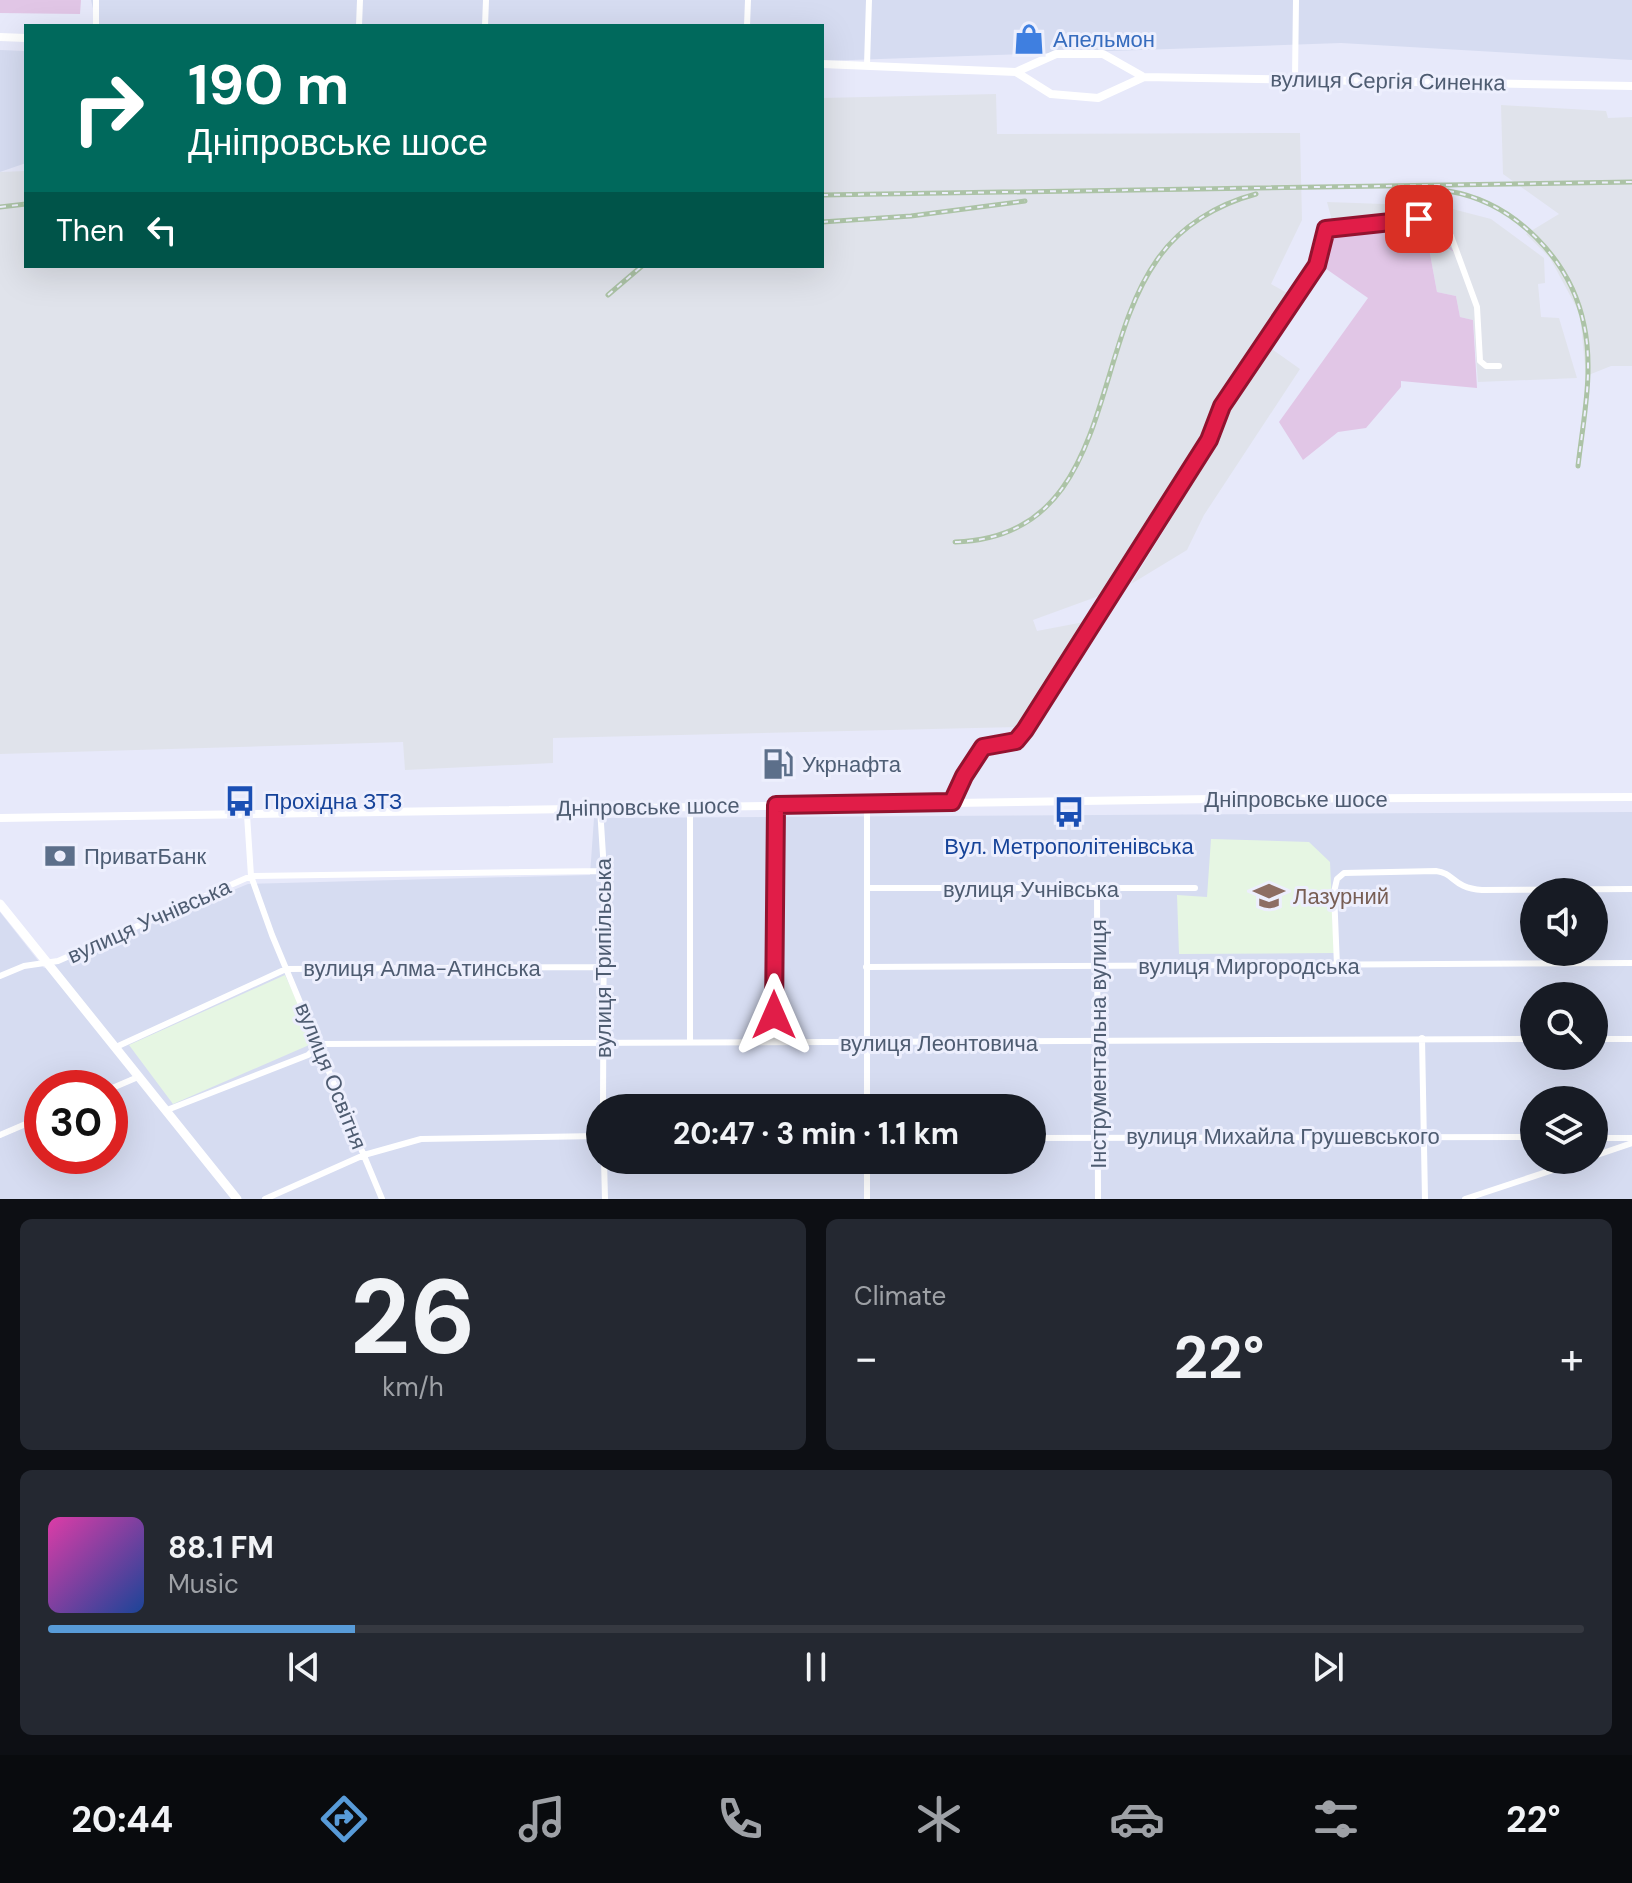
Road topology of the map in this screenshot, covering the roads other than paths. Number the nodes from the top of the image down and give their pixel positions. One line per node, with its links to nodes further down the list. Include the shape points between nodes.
1 (96, 0): 7 (street)
2 (360, 0): 8 (street)
3 (486, 0): 9 (street)
4 (748, 0): 10 (street)
5 (869, 0): 14 (street)
6 (1296, 0): 17 (street)
7 (96, 24)
8 (359, 24)
9 (485, 24)
10 (747, 24)
11 (0, 37): 12 (street)
12 (24, 38)
13 (824, 64): 14 (street, вулиця Сергія Синенка)
14 (867, 65): 15 (street, вулиця Сергія Синенка)
15 (1016, 72): 16 (street, вулиця Сергія Синенка, via 1056,54 1103,54); 16 (street, вулиця Сергія Синенка, via 1051,94 1072,97 1098,98)
16 (1144, 77): 17 (street, вулиця Сергія Синенка)
17 (1295, 78): 18 (street, вулиця Сергія Синенка)
18 (1632, 86)
19 (1499, 366): 21 (street, via 1480,361 1477,307 1445,229 1431,221 1402,218 1328,227 1317,265 1229,395 1209,440 1025,730 1016,741 983,747)
20 (1632, 797): 21 (street, Дніпровське шосе)
21 (952, 802): 22 (street, Дніпровське шосе)
22 (867, 804): 23 (street, Дніпровське шосе); 30 (street)
23 (776, 805): 24 (street, Дніпровське шосе); 49 (street)
24 (690, 806): 25 (street, Дніпровське шосе); 47 (street)
25 (600, 808): 26 (street, Дніпровське шосе); 28 (street, вулиця Трипільська)
26 (247, 815): 27 (street, Дніпровське шосе); 29 (street, вулиця Освітня)
27 (0, 818)
28 (604, 871): 29 (street); 39 (street, вулиця Трипільська)
29 (251, 876): 35 (street, вулиця Учнівська); 41 (street, вулиця Освітня)
30 (867, 888): 32 (street, вулиця Учнівська); 40 (street)
31 (1195, 888): 32 (street, вулиця Учнівська)
32 (1097, 889): 37 (street, Інструментальна вулиця)
33 (1632, 889): 38 (street, via 1482,890 1454,883 1436,871 1341,874 1334,892)
34 (0, 904): 35 (main road)
35 (46, 962): 42 (street, вулиця Учнівська); 53 (main road)
36 (1632, 963): 38 (street, вулиця Миргородська)
37 (1097, 966): 38 (street, вулиця Миргородська); 40 (street, вулиця Миргородська); 50 (street, Інструментальна вулиця)
38 (1337, 966)
39 (602, 967): 41 (street, вулиця Алма-Атинська); 48 (street, вулиця Трипільська)
40 (866, 967): 52 (street)
41 (286, 969): 51 (street, вулиця Освітня); 53 (street, вулиця Алма-Атинська)
42 (0, 976)
43 (1422, 1038): 44 (street, вулиця Леонтовича); 50 (street, вулиця Леонтовича); 61 (street)
44 (1520, 1039)
45 (1608, 1039): 46 (street)
46 (1632, 1039)
47 (690, 1041): 48 (street, вулиця Леонтовича); 49 (street, вулиця Леонтовича)
48 (603, 1042): 51 (street, вулиця Леонтовича); 56 (street, вулиця Трипільська)
49 (774, 1042): 52 (street, вулиця Леонтовича)
50 (1099, 1042): 52 (street, вулиця Леонтовича); 63 (street, Інструментальна вулиця)
51 (320, 1044): 58 (street, вулиця Леонтовича, via 308,1055); 69 (street, вулиця Освітня)
52 (867, 1044): 57 (street)
53 (116, 1047): 54 (main road)
54 (138, 1077): 55 (street); 58 (main road)
55 (128, 1081)
56 (603, 1094)
57 (867, 1094)
58 (167, 1110): 73 (main road)
59 (24, 1125): 60 (street)
60 (0, 1135)
61 (1424, 1135): 63 (street, вулиця Михайла Грушевського); 64 (street, вулиця Михайла Грушевського); 79 (street)
62 (586, 1136): 69 (street, via 442,1137)
63 (1099, 1137): 65 (street, вулиця Михайла Грушевського); 78 (street, Інструментальна вулиця)
64 (1520, 1137)
65 (1046, 1138)
66 (1608, 1139): 67 (street)
67 (1632, 1140): 68 (street)
68 (1608, 1150)
69 (364, 1155): 74 (street); 75 (street, вулиця Освітня)
70 (604, 1174): 76 (street)
71 (867, 1174): 77 (street)
72 (1541, 1174): 80 (street)
73 (237, 1199)
74 (265, 1199)
75 (382, 1199)
76 (605, 1199)
77 (867, 1199)
78 (1098, 1199)
79 (1425, 1199)
80 (1465, 1199)

